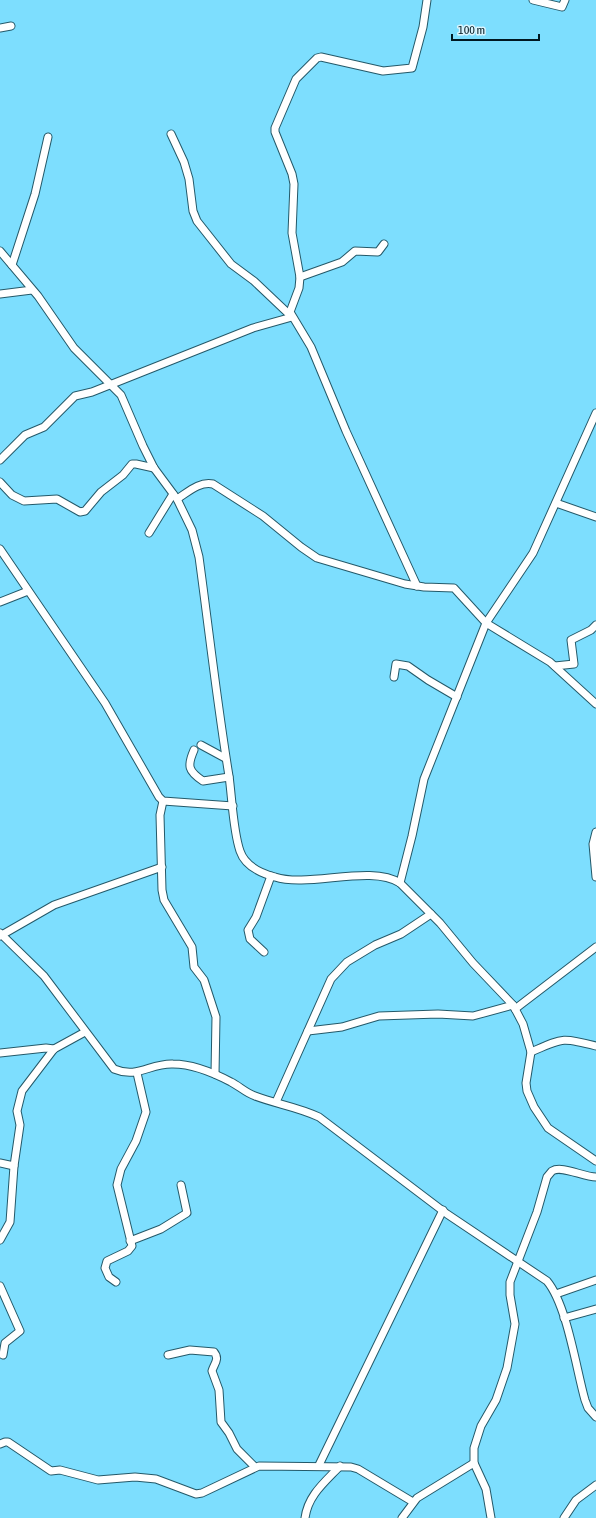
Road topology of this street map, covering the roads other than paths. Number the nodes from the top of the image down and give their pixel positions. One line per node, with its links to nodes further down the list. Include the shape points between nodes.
1 (427, 0): 11 (street, via 412,68 383,71 321,57 314,60 296,79 275,132 293,179 292,233)
2 (533, 0): 3 (street, via 562,7)
3 (565, 0)
4 (11, 26): 5 (street)
5 (0, 28)
6 (171, 134): 14 (street, via 189,179 196,221 231,264)
7 (48, 136): 10 (street, via 35,194)
8 (384, 244): 11 (street, via 378,252 355,251 342,262)
9 (0, 251): 10 (street)
10 (12, 265): 12 (street)
11 (300, 277): 14 (street, via 299,288 290,309)
12 (32, 290): 13 (street); 15 (street, via 69,342)
13 (0, 294)
14 (292, 316): 15 (street, via 253,328); 25 (street, via 311,347 346,431)
15 (110, 384): 17 (street, via 75,396 44,427 25,435); 18 (street, via 120,395)
16 (596, 413): 21 (street)
17 (0, 460)
18 (154, 468): 19 (street, via 132,464 101,492 85,511 80,512 57,499 24,501 12,495); 20 (street)
19 (0, 482)
20 (175, 497): 23 (street); 25 (street, via 198,486 213,484 264,516 301,548 317,558); 36 (street, via 192,530 199,557)
21 (556, 503): 22 (street); 28 (street, via 533,553)
22 (596, 517)
23 (149, 532)
24 (0, 549): 26 (street)
25 (417, 586): 28 (street, via 454,588)
26 (28, 591): 27 (street); 38 (street, via 105,703)
27 (0, 602)
28 (486, 623): 30 (street); 32 (street)
29 (596, 625): 30 (street, via 571,640 574,664)
30 (555, 666): 33 (street)
31 (394, 677): 32 (street, via 396,664 408,666)
32 (457, 697): 44 (street, via 424,779)
33 (596, 704)
34 (201, 745): 36 (street)
35 (194, 750): 37 (street, via 189,761 195,776 203,781)
36 (226, 758): 37 (street)
37 (229, 777): 39 (street)
38 (163, 801): 39 (street); 41 (street, via 160,815)
39 (232, 806): 42 (street, via 240,850 245,860 253,868)
40 (596, 832): 43 (street, via 593,844)
41 (162, 867): 46 (street, via 54,905); 57 (street, via 164,900 192,947 194,967 204,980 216,1017)
42 (271, 876): 44 (street, via 302,881 341,877 383,878); 48 (street, via 256,917 248,930 250,939)
43 (596, 877)
44 (400, 883): 45 (street)
45 (431, 914): 49 (street); 50 (street, via 401,934 375,945 348,962 331,979)
46 (1, 935): 51 (street, via 44,976)
47 (596, 947): 49 (street)
48 (264, 952)
49 (514, 1007): 50 (street, via 473,1016 379,1016 342,1027); 54 (street)
50 (308, 1031): 58 (street)
51 (85, 1032): 53 (street); 56 (street, via 114,1069 125,1073)
52 (596, 1046): 54 (street, via 562,1039)
53 (54, 1049): 55 (street); 62 (street, via 22,1091 18,1101 20,1125)
54 (531, 1052): 60 (street, via 526,1083 527,1092 534,1106 548,1128)
55 (0, 1053)
56 (137, 1073): 57 (street, via 173,1064); 67 (street, via 146,1112 116,1185)
57 (215, 1074): 58 (street, via 255,1096)
58 (276, 1102): 65 (street, via 319,1117)
59 (596, 1151): 60 (street)
60 (593, 1159)
61 (0, 1163): 62 (street)
62 (14, 1166): 66 (street, via 10,1222)
63 (596, 1178): 68 (street, via 560,1168 552,1171 547,1177 538,1212)
64 (181, 1185): 67 (street, via 186,1213 161,1229)
65 (443, 1210): 68 (street); 80 (street)
66 (0, 1240)
67 (130, 1241): 70 (street, via 131,1249 107,1260 105,1268 109,1277)
68 (517, 1262): 72 (street, via 547,1281); 79 (street, via 510,1288 515,1324 510,1358 496,1400 479,1431 474,1448)
69 (596, 1280): 72 (street)
70 (116, 1282)
71 (0, 1286): 75 (street, via 20,1331 5,1343)
72 (556, 1294): 74 (street)
73 (596, 1309): 74 (street)
74 (564, 1318): 77 (street, via 585,1400)
75 (3, 1355)
76 (168, 1355): 82 (street, via 190,1350 214,1352 217,1355 212,1372 219,1390 221,1422 230,1433 237,1449)
77 (596, 1417)
78 (0, 1444): 82 (street, via 8,1442 51,1471 60,1470 98,1480 135,1477 156,1479 196,1494 202,1494)
79 (474, 1463): 84 (street); 87 (street, via 486,1489)
80 (319, 1466): 81 (street); 82 (street)
81 (340, 1466): 84 (street, via 358,1469); 85 (street, via 313,1494 307,1505)
82 (255, 1467)
83 (596, 1485): 88 (street, via 576,1500)
84 (413, 1502): 86 (street)
85 (305, 1518)
86 (402, 1518)
87 (491, 1518)
88 (564, 1518)

